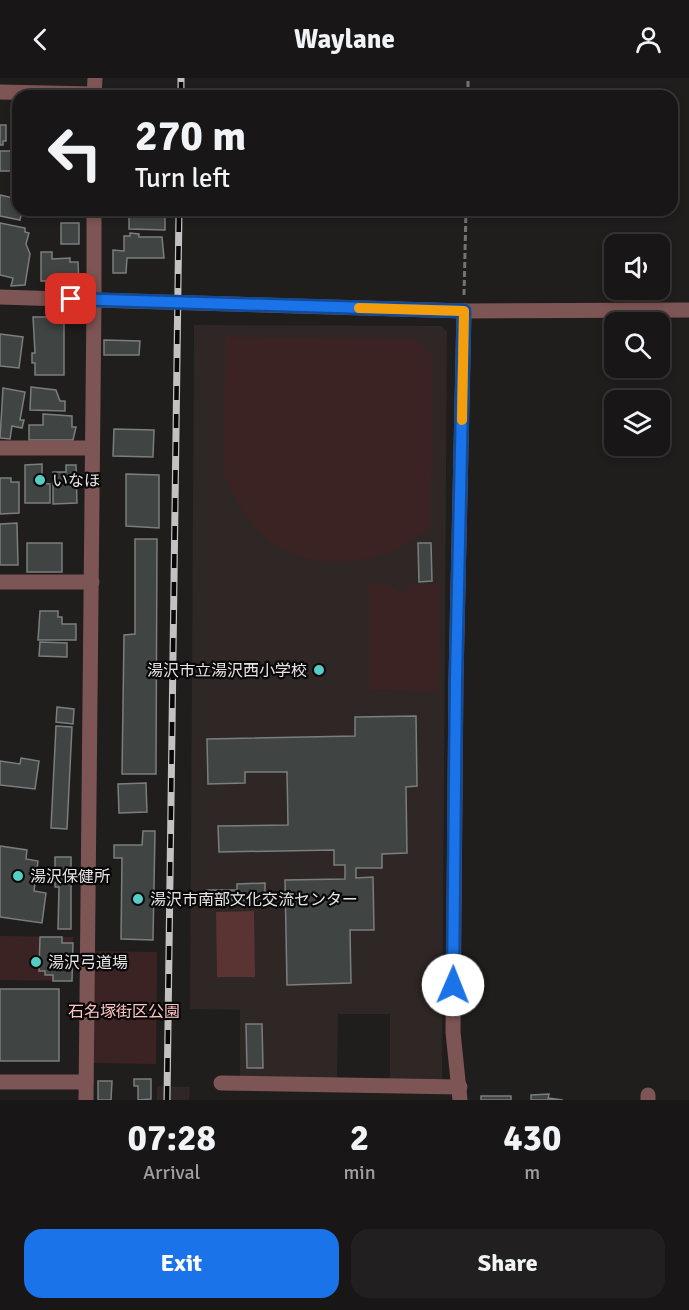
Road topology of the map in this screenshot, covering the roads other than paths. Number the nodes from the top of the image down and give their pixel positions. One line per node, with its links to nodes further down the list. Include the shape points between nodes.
1 (94, 216): 3 (street)
2 (0, 297): 3 (street)
3 (94, 300): 5 (street); 7 (street)
4 (689, 310): 5 (street)
5 (464, 311): 13 (street, via 453,1032)
6 (0, 448): 7 (street)
7 (91, 448): 9 (street)
8 (0, 582): 9 (street)
9 (92, 582): 11 (street)
10 (0, 1082): 11 (street)
11 (86, 1082): 14 (street)
12 (221, 1083): 13 (street)
13 (460, 1093)
14 (86, 1100)

